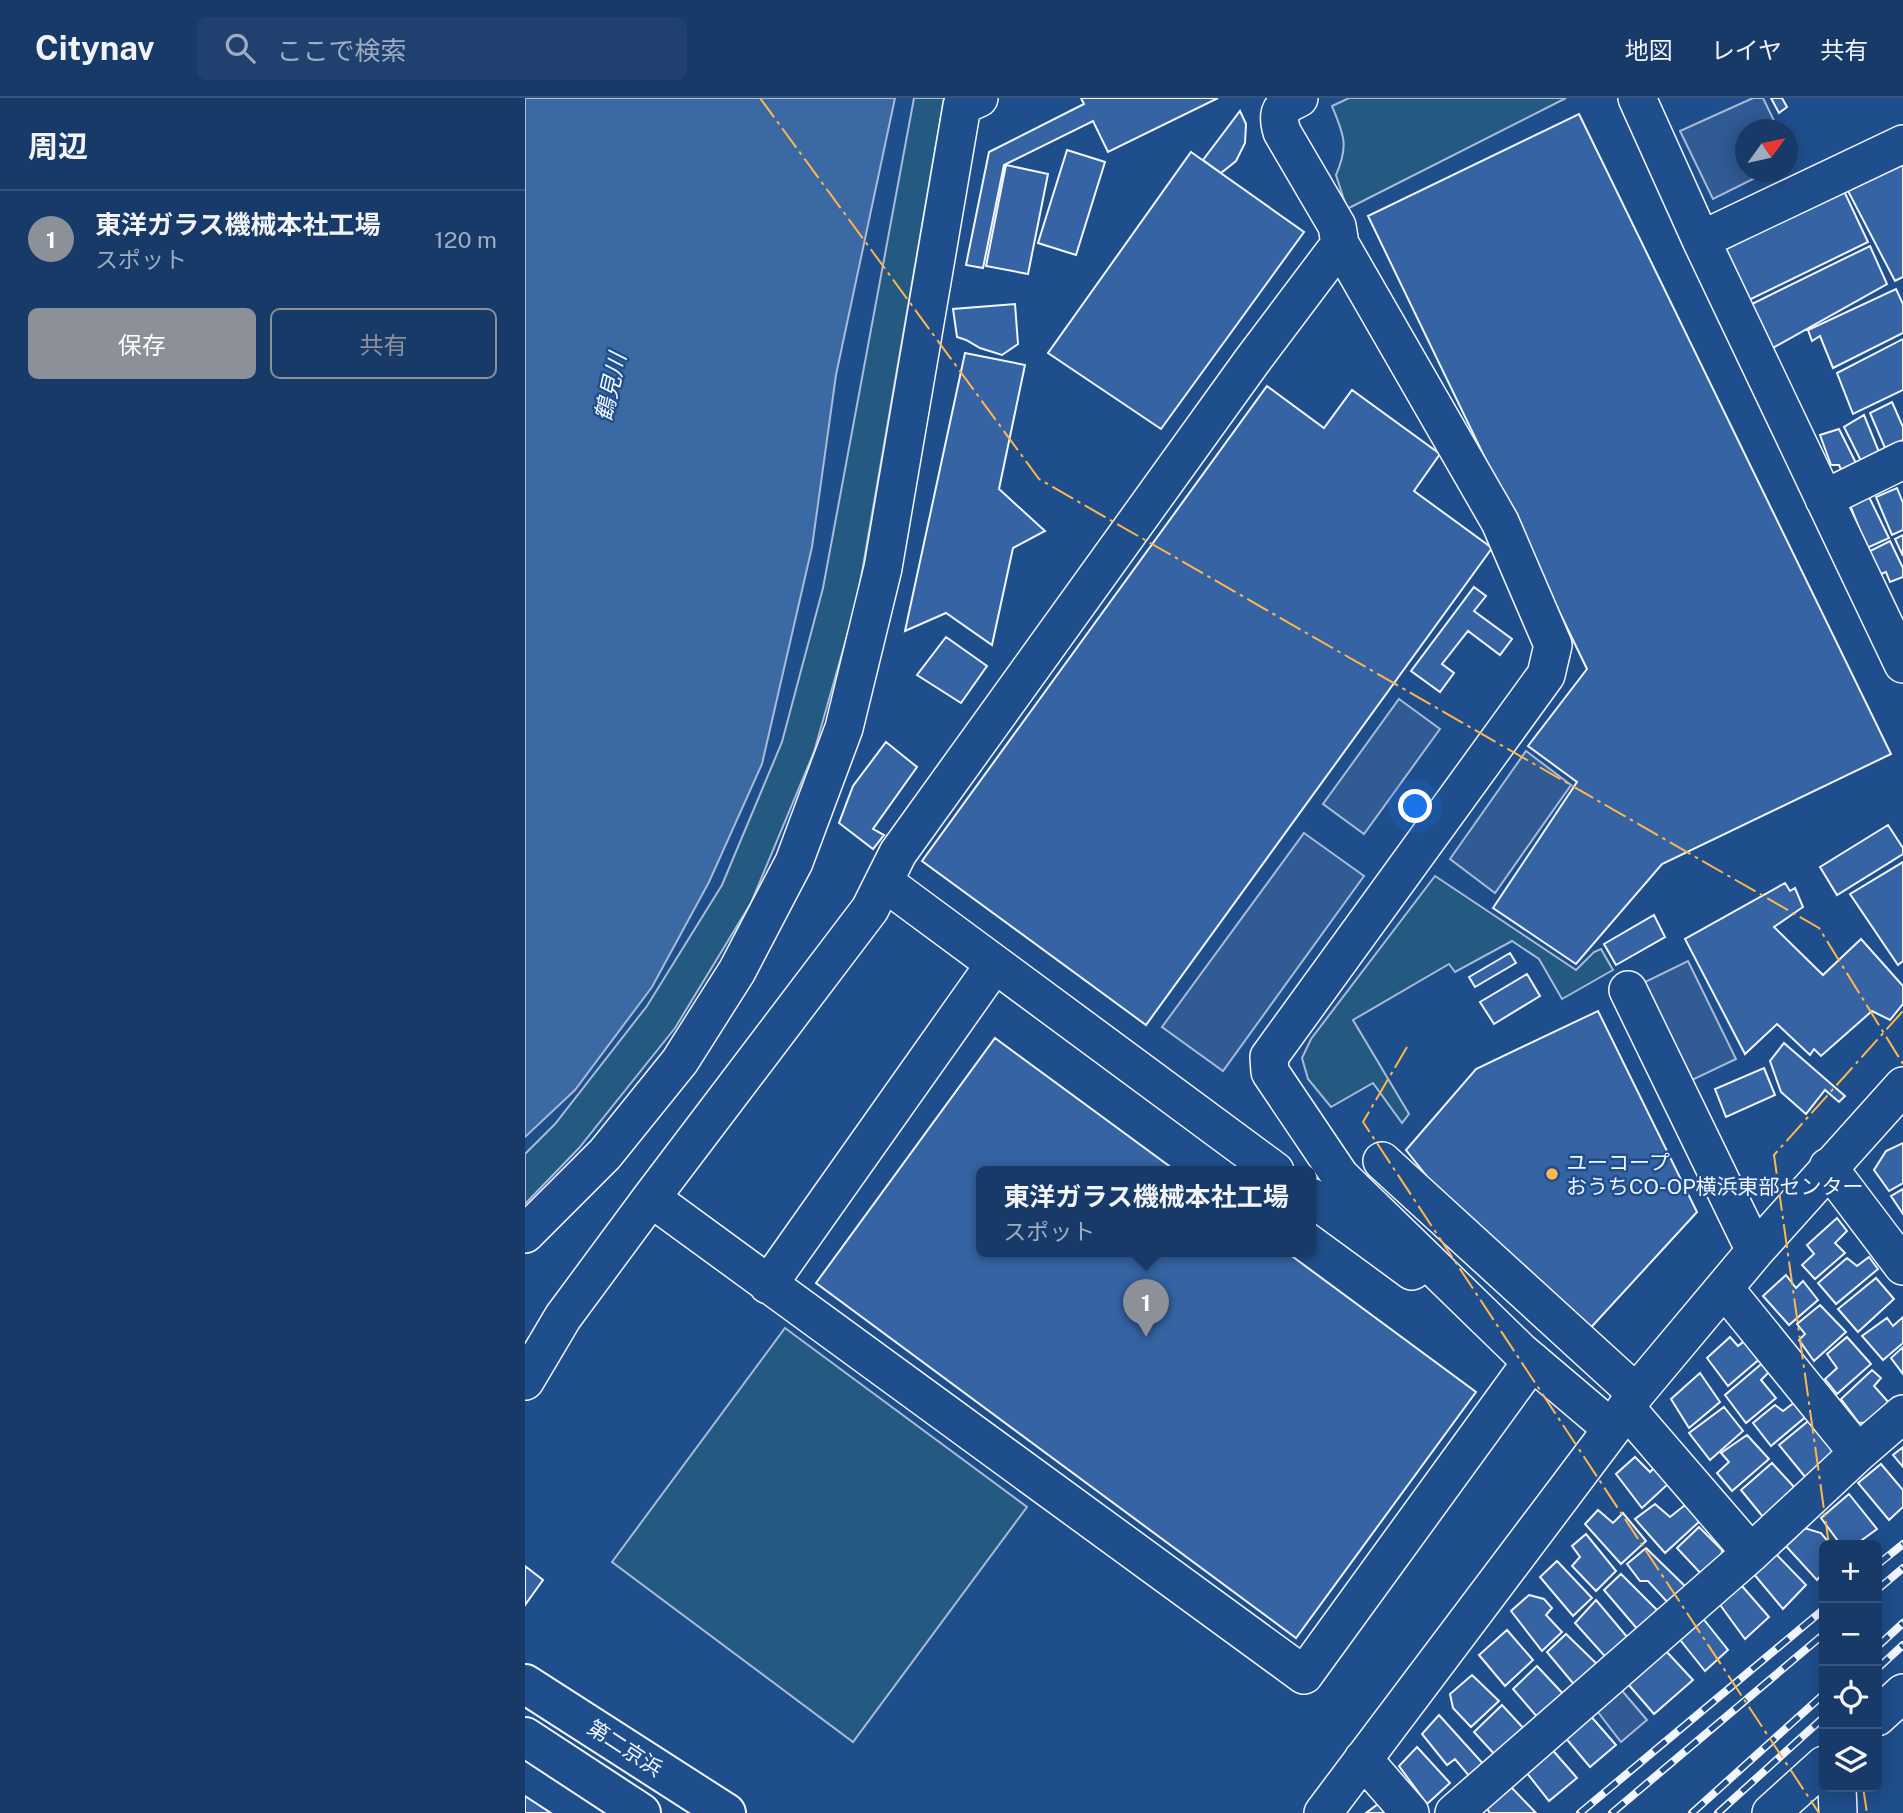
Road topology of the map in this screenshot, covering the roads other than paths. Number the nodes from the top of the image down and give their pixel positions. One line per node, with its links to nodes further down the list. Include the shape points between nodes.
1 (1299, 98): 6 (street, via 1282,110 1278,120 1337,226)
2 (1637, 98): 5 (street)
3 (970, 102): 20 (street, via 883,568 844,728 794,862 737,971 680,1061 605,1154)
4 (1903, 144): 5 (street)
5 (1701, 240): 8 (street)
6 (1340, 244): 11 (street, via 898,853); 25 (street, via 1500,522 1553,645 1546,675 1269,1057 1269,1072 1340,1176)
7 (1903, 460): 8 (street)
8 (1824, 499): 9 (street)
9 (1891, 606): 10 (street)
10 (1903, 664)
11 (884, 883): 12 (street); 18 (street, via 870,909)
12 (994, 965): 16 (street); 23 (street)
13 (1628, 989): 21 (street)
14 (1903, 1086): 17 (street)
15 (1382, 1161): 27 (street)
16 (1268, 1166)
17 (1828, 1167): 21 (street); 22 (street)
18 (651, 1198): 23 (street); 26 (street, via 563,1317)
19 (1316, 1201): 25 (street)
20 (525, 1234)
21 (1755, 1251): 24 (street)
22 (1903, 1266)
23 (768, 1285): 25 (street, via 1304,1675)
24 (1724, 1288): 27 (street); 29 (street)
25 (1526, 1356): 27 (street)
26 (525, 1381)
27 (1625, 1410): 30 (street); 35 (street)
28 (1903, 1414): 29 (street)
29 (1858, 1453): 30 (street)
30 (1751, 1553): 42 (street)
31 (525, 1684): 39 (highway, 第二京浜)
32 (1903, 1693): 33 (street)
33 (1882, 1712)
34 (525, 1737): 38 (highway)
35 (1363, 1759): 40 (street); 41 (street)
36 (1819, 1770): 43 (street)
37 (1837, 1792): 44 (street)
38 (641, 1813)
39 (726, 1813)
40 (1323, 1813)
41 (1410, 1813)
42 (1454, 1813)
43 (1771, 1813)
44 (1838, 1813)

